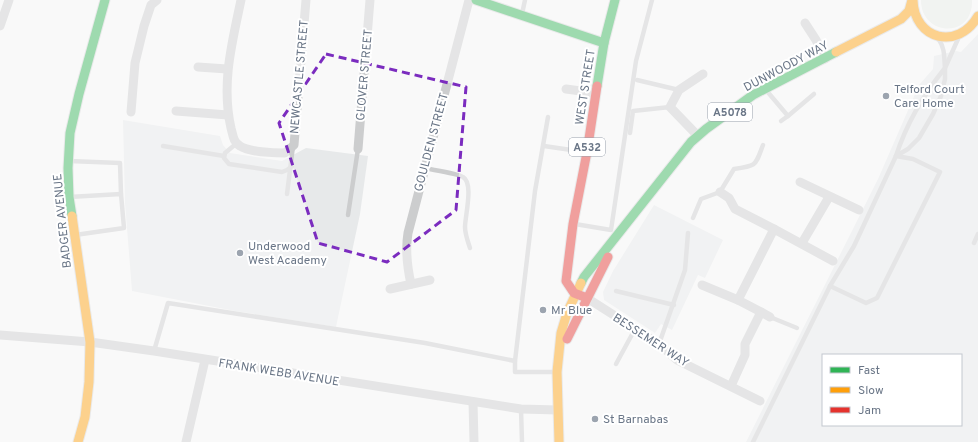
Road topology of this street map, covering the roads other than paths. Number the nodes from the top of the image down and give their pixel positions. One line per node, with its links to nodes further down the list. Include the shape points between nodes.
1 (9, 0): 16 (street)
2 (106, 0): 51 (main road, BADGER AVENUE, via 70,133)
3 (157, 0): 35 (street, via 151,5 135,63)
4 (241, 0): 25 (street)
5 (306, 0): 43 (street, NEWCASTLE STREET)
6 (370, 0): 47 (street, GLOVER STREET)
7 (469, 0): 53 (street, GOULDEN STREET)
8 (476, 0): 13 (main road)
9 (525, 0): 13 (lane)
10 (615, 0): 21 (main road, WEST STREET / A532)
11 (652, 0): 63 (lane, via 636,60 610,230)
12 (913, 0): 17 (main road, via 913,10); 19 (main road, DUNWOODY WAY / A5078, via 909,11 901,19)
13 (521, 16): 21 (main road)
14 (977, 19): 18 (main road)
15 (805, 23): 22 (street)
16 (0, 26)
17 (924, 29): 19 (main road, DUNWOODY WAY / A5078, via 906,28); 20 (main road)
18 (962, 34): 20 (main road, via 953,37); 24 (lane)
19 (873, 35): 22 (main road, DUNWOODY WAY / A5078)
20 (934, 35): 24 (lane, via 942,44)
21 (604, 43): 31 (main road, WEST STREET / A532)
22 (825, 59): 29 (main road, DUNWOODY WAY / A5078)
23 (198, 67): 25 (street)
24 (945, 68): 50 (lane, via 918,106); 50 (lane, via 941,96 933,114 919,138)
25 (227, 69): 36 (street)
26 (702, 74): 30 (street)
27 (637, 80): 30 (lane)
28 (566, 88): 31 (street)
29 (765, 89): 37 (lane); 41 (main road, DUNWOODY WAY / A5078)
30 (679, 90): 33 (street)
31 (596, 93): 48 (main road, WEST STREET / A532)
32 (814, 94): 37 (lane)
33 (670, 107): 40 (lane, via 633,111); 41 (street)
34 (176, 111): 36 (street)
35 (131, 112)
36 (228, 115): 42 (street, via 234,141)
37 (788, 116): 39 (lane)
38 (548, 117): 46 (lane)
39 (781, 122)
40 (630, 133)
41 (698, 136): 65 (main road, DUNWOODY WAY / A5078)
42 (239, 145): 43 (street, NEWCASTLE STREET, via 263,152 285,153); 49 (lane, via 224,153)
43 (294, 145): 52 (lane)
44 (763, 145): 55 (lane, via 756,161 750,167 734,169)
45 (164, 146): 49 (lane)
46 (544, 146): 48 (lane); 94 (lane, via 535,192)
47 (358, 149): 61 (lane)
48 (587, 152): 63 (main road, WEST STREET / A532)
49 (224, 156): 52 (lane, via 229,164 282,172)
50 (896, 156): 78 (lane, via 854,246); 78 (lane, via 913,159 940,172 877,298 866,303)
51 (69, 161): 56 (lane, via 120,163); 58 (main road, BADGER AVENUE)
52 (291, 167): 57 (lane)
53 (424, 168): 71 (lane, via 461,176 468,183 465,226); 76 (street, GOULDEN STREET, via 406,248 406,263)
54 (800, 182): 59 (street)
55 (720, 192): 62 (lane, via 701,199); 64 (street, via 729,198 735,209)
56 (121, 194): 58 (lane); 68 (lane, via 124,228)
57 (287, 194)
58 (69, 197): 68 (main road, BADGER AVENUE)
59 (829, 197): 60 (street); 69 (street)
60 (859, 210)
61 (348, 215)
62 (693, 218)
63 (574, 224): 72 (main road, WEST STREET / A532)
64 (774, 229): 69 (street); 83 (street)
65 (620, 231): 74 (main road, DUNWOODY WAY / A5078); 82 (main road, DUNWOODY WAY / A5078)
66 (688, 233): 84 (lane, via 685,270)
67 (978, 234): 70 (lane)
68 (74, 235): 90 (main road, BADGER AVENUE)
69 (802, 243): 73 (street)
70 (974, 243)
71 (470, 248)
72 (570, 251): 74 (main road, WEST STREET / A532); 81 (main road, WEST STREET / A532, via 566,281)
73 (833, 261)
74 (580, 272): 81 (main road); 82 (main road, WEST STREET / A532)
75 (430, 280): 76 (street)
76 (411, 284): 79 (street)
77 (702, 285): 83 (street)
78 (830, 286): 107 (lane)
79 (390, 289)
80 (616, 291): 84 (lane)
81 (576, 295): 82 (main road); 96 (main road, via 561,333)
82 (587, 298): 88 (street, BESSEMER WAY); 96 (main road, via 568,336)
83 (738, 300): 85 (street)
84 (674, 305): 91 (lane)
85 (761, 312): 86 (street); 97 (street, via 745,344 745,355)
86 (770, 317): 87 (lane)
87 (797, 328)
88 (635, 329): 91 (street, BESSEMER WAY); 95 (lane)
89 (0, 335): 90 (street, FRANK WEBB AVENUE)
90 (90, 342): 92 (street, FRANK WEBB AVENUE); 102 (main road, BADGER AVENUE, via 85,417)
91 (659, 344): 97 (street, BESSEMER WAY, via 677,360)
92 (154, 351): 93 (street, FRANK WEBB AVENUE); 94 (lane, via 168,303 425,343)
93 (205, 360): 99 (street, FRANK WEBB AVENUE); 103 (street)
94 (515, 361): 96 (lane, via 515,372)
95 (616, 364)
96 (558, 367): 101 (main road)
97 (731, 386): 98 (street, BESSEMER WAY)
98 (760, 401)
99 (473, 402): 100 (street, FRANK WEBB AVENUE); 104 (street)
100 (521, 409): 101 (street, FRANK WEBB AVENUE); 105 (lane)
101 (558, 410): 106 (main road)
102 (78, 442)
103 (186, 442)
104 (474, 442)
105 (522, 442)
106 (559, 442)
107 (753, 442)

